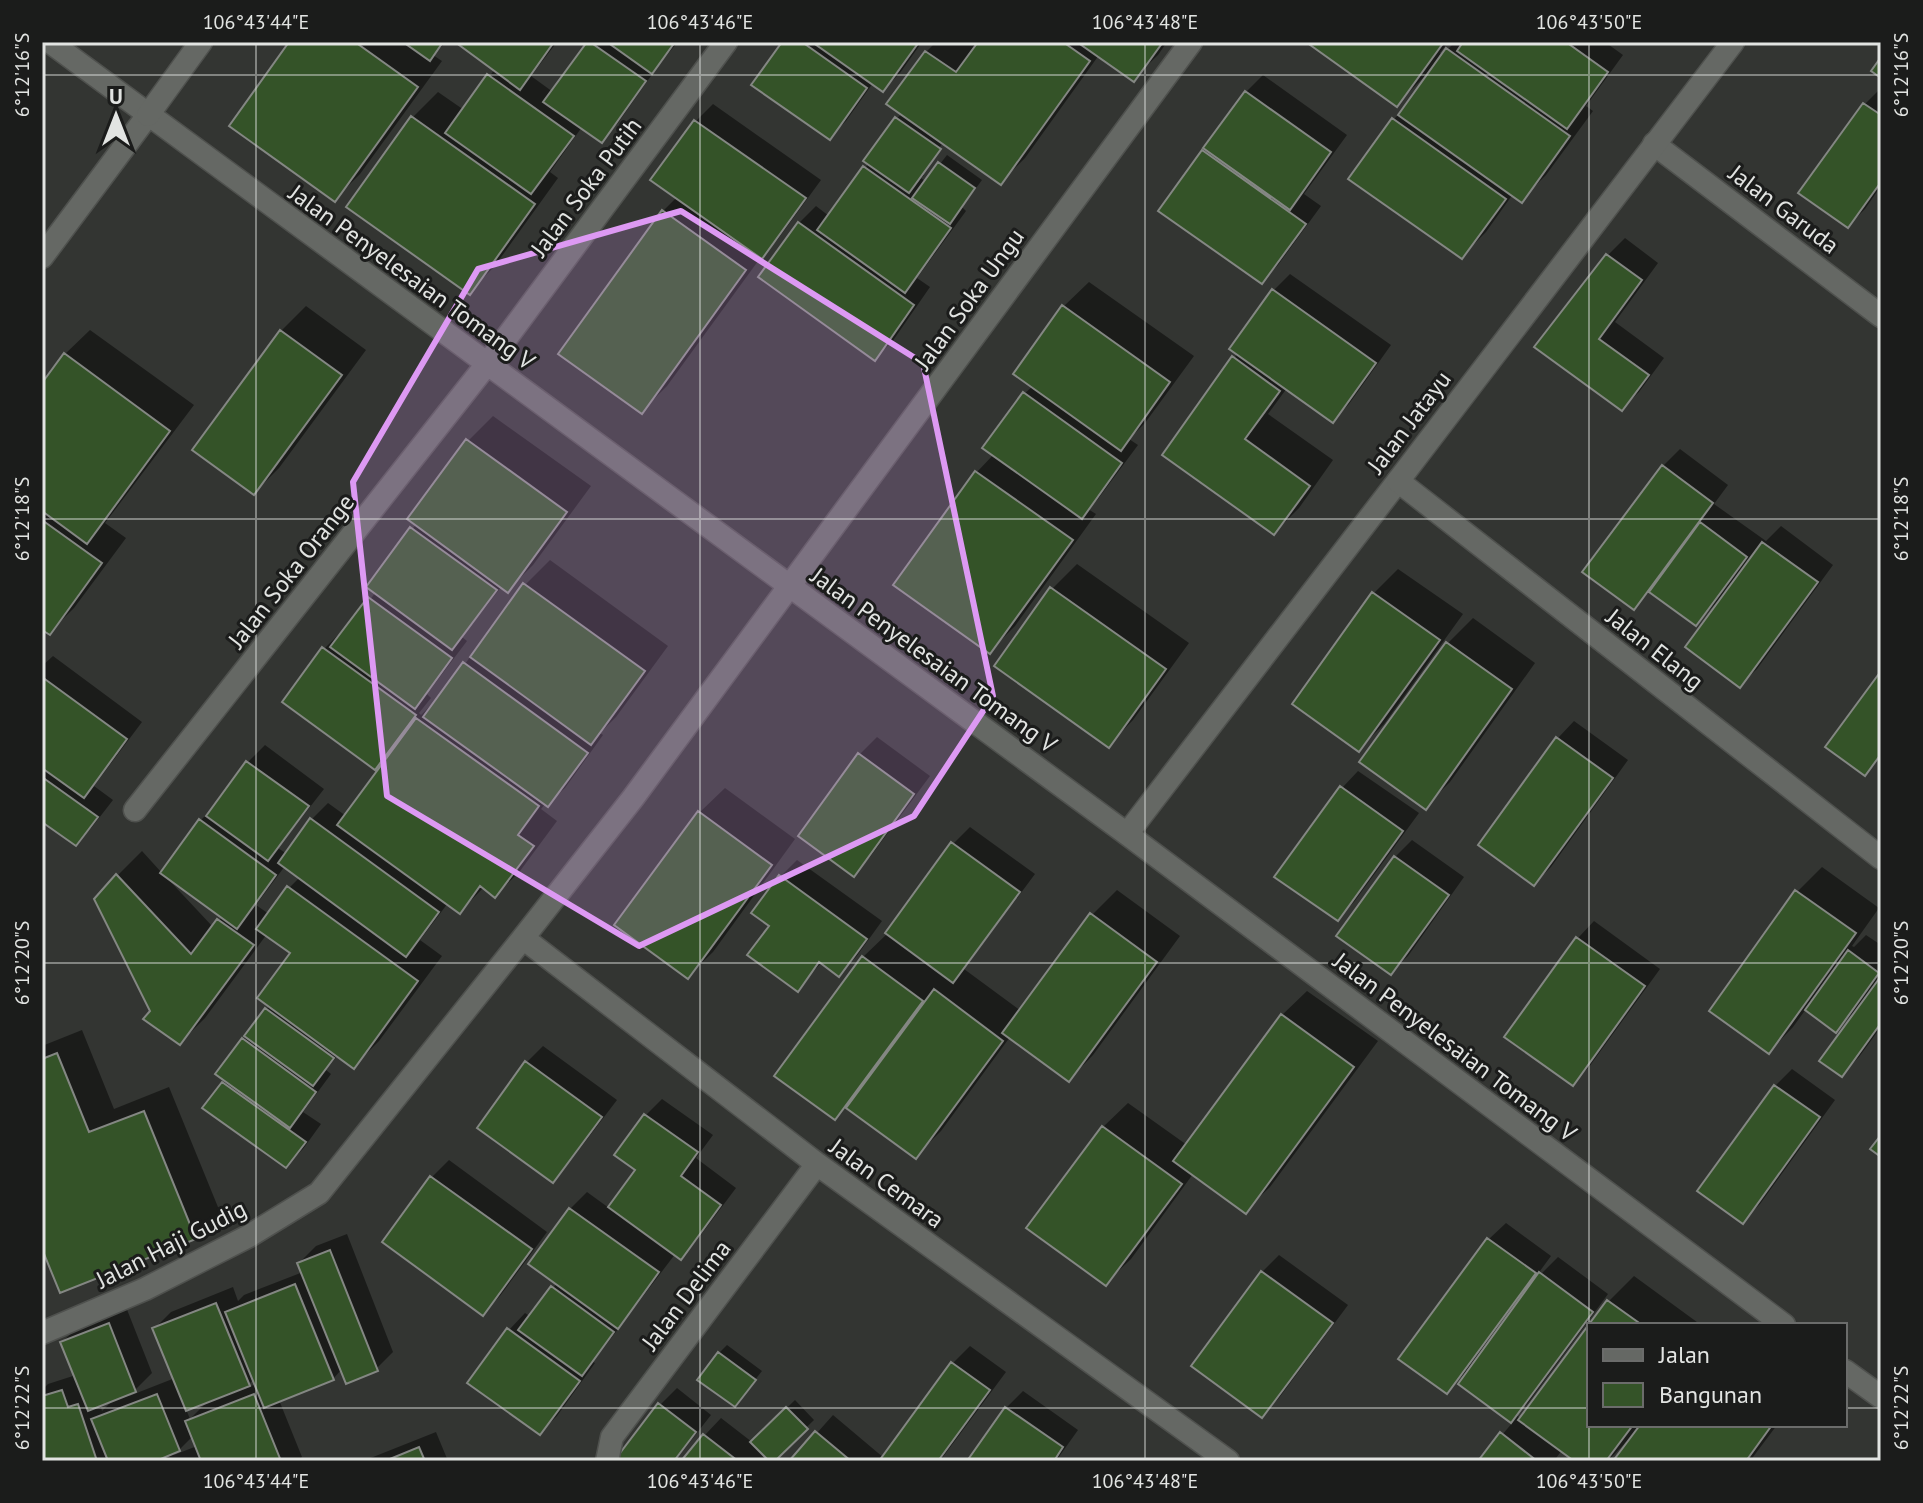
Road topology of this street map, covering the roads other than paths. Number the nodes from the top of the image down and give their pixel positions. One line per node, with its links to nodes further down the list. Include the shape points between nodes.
1 (50, 42): 6 (street, Jalan Penyelesaian Tomang V)
2 (201, 42): 6 (street)
3 (726, 42): 10 (street, Jalan Soka Putih)
4 (1191, 42): 12 (street, Jalan Soka Ungu)
5 (1733, 42): 7 (street, Jalan Jatayu)
6 (148, 115): 8 (street); 10 (street, Jalan Penyelesaian Tomang V)
7 (1654, 144): 9 (street, Jalan Garuda); 11 (street, Jalan Jatayu)
8 (42, 257)
9 (1881, 316)
10 (487, 364): 12 (street, Jalan Penyelesaian Tomang V); 13 (street, Jalan Soka Orange)
11 (1398, 481): 14 (street, Jalan Jatayu); 15 (street, Jalan Elang)
12 (789, 586): 14 (street, Jalan Penyelesaian Tomang V); 16 (street, Jalan Soka Ungu)
13 (135, 810)
14 (1127, 834): 18 (street, Jalan Penyelesaian Tomang V)
15 (1881, 858)
16 (523, 938): 17 (street, Jalan Cemara); 19 (street, Jalan Haji Gudig, via 319,1193 145,1289)
17 (817, 1164): 22 (street, Jalan Delima, via 612,1437); 23 (street, Jalan Cemara)
18 (1781, 1323)
19 (42, 1333)
20 (1847, 1372): 21 (street)
21 (1881, 1397)
22 (607, 1461)
23 (1228, 1461)

